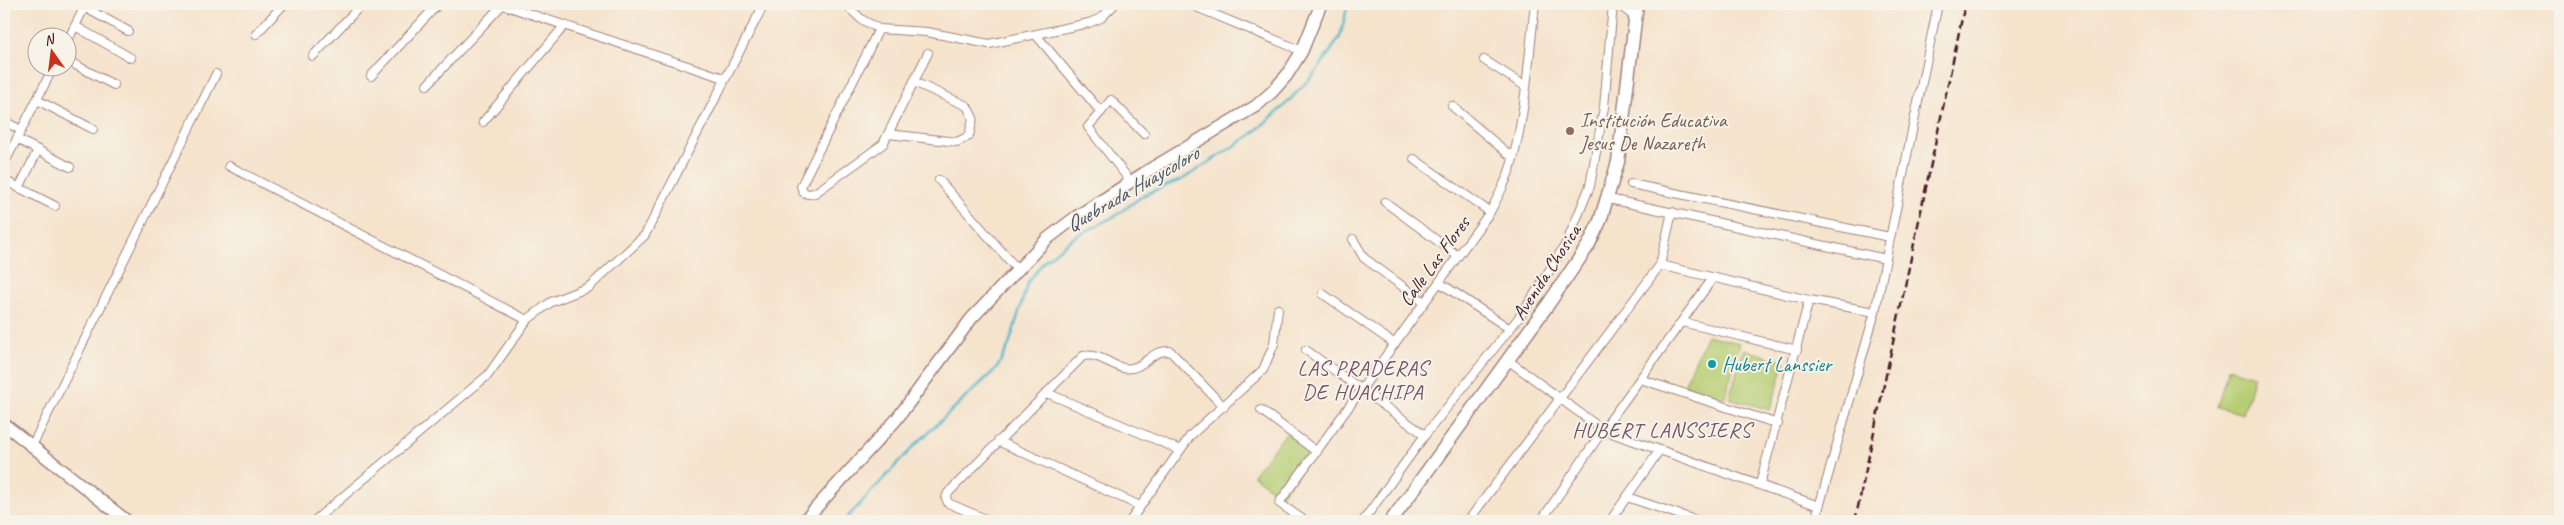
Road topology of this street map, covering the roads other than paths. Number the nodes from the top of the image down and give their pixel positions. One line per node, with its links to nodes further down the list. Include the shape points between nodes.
1 (284, 4): 22 (street)
2 (362, 4): 26 (street)
3 (438, 4): 31 (street)
4 (501, 4): 18 (street); 36 (street)
5 (764, 4): 33 (street)
6 (844, 4): 20 (street)
7 (1115, 4): 23 (street, via 1089,24)
8 (1189, 4): 16 (street)
9 (1321, 4): 24 (main road)
10 (1535, 4): 37 (street, Calle Las Flores)
11 (1613, 4): 79 (street, via 1611,53 1590,186 1567,242)
12 (1618, 4): 17 (street)
13 (1637, 4): 17 (main road, Avenida Chosica)
14 (1938, 4): 64 (street)
15 (85, 5): 19 (street); 21 (street)
16 (1200, 6): 24 (street)
17 (1635, 17): 59 (main road, Avenida Chosica, via 1625,114)
18 (564, 25): 33 (street); 42 (street)
19 (75, 26): 27 (street)
20 (879, 29): 23 (street, via 927,32 989,44); 45 (street, via 801,186 803,192 815,193 883,144)
21 (128, 31)
22 (256, 34)
23 (1036, 35): 40 (street)
24 (1302, 51): 56 (main road, via 1287,75 1256,106)
25 (928, 54): 34 (street)
26 (313, 56)
27 (130, 58)
28 (1484, 60): 37 (street)
29 (78, 66): 35 (street)
30 (216, 74): 95 (street)
31 (371, 76)
32 (49, 78): 38 (street)
33 (724, 78): 77 (street, via 645,235 590,287 551,302)
34 (914, 82): 45 (street); 45 (street, via 968,106 973,118 969,136 957,142)
35 (114, 85)
36 (427, 85)
37 (1525, 86): 49 (street, Calle Las Flores)
38 (37, 100): 43 (street); 44 (street)
39 (1452, 106): 49 (street)
40 (1101, 112): 46 (street, via 1111,100); 56 (street, via 1088,127)
41 (4, 121): 44 (street)
42 (483, 122)
43 (93, 129)
44 (21, 130): 47 (street)
45 (889, 134)
46 (1144, 134)
47 (17, 139): 48 (street); 51 (street)
48 (38, 150): 53 (street); 58 (street)
49 (1514, 158): 62 (street, Calle Las Flores)
50 (1414, 159): 62 (street)
51 (4, 164)
52 (230, 166): 77 (street)
53 (70, 167)
54 (4, 180): 58 (street)
55 (939, 180): 69 (street)
56 (1131, 182): 69 (main road, via 1062,228)
57 (1631, 184): 64 (street)
58 (20, 188): 61 (street)
59 (1609, 199): 63 (street); 83 (main road, Avenida Chosica, via 1588,246)
60 (1385, 202): 66 (street)
61 (55, 206)
62 (1490, 212): 66 (street, Calle Las Flores)
63 (1672, 212): 67 (street); 68 (street)
64 (1890, 237): 67 (street)
65 (1353, 239): 74 (street, via 1364,258)
66 (1458, 256): 71 (street, Calle Las Flores)
67 (1886, 260): 76 (street)
68 (1660, 265): 70 (street); 87 (street)
69 (1017, 269): 105 (main road, via 971,319 896,420)
70 (1713, 278): 73 (street); 78 (street)
71 (1440, 283): 74 (street, Calle Las Flores); 79 (street)
72 (1322, 294): 80 (street)
73 (1809, 300): 76 (street); 82 (street)
74 (1424, 302): 80 (street, Calle Las Flores)
75 (1278, 309): 88 (street, via 1274,344 1263,370)
76 (1875, 312): 102 (street)
77 (527, 320): 104 (street, via 488,375)
78 (1682, 322): 82 (street); 84 (street)
79 (1510, 330): 93 (street)
80 (1395, 344): 85 (street, Calle Las Flores)
81 (1306, 350): 85 (street)
82 (1797, 350): 91 (street)
83 (1509, 361): 87 (street); 110 (main road, Avenida Chosica)
84 (1640, 379): 91 (street); 92 (street)
85 (1363, 390): 93 (street); 98 (street, Calle Las Flores)
86 (1048, 393): 88 (street, via 1083,356 1097,356 1124,368 1132,368 1160,351 1170,351); 94 (street); 96 (street)
87 (1558, 398): 92 (street); 111 (street)
88 (1224, 406): 96 (street, via 1191,435)
89 (1261, 410): 98 (street)
90 (4, 424): 95 (main road)
91 (1778, 424): 99 (street)
92 (1603, 430): 97 (street); 112 (street)
93 (1425, 435): 109 (street)
94 (998, 441): 101 (street); 106 (street, via 946,498 948,503)
95 (32, 446): 103 (main road)
96 (1180, 450): 101 (street)
97 (1660, 451): 99 (street); 100 (street)
98 (1317, 452): 108 (street, Calle Las Flores, via 1279,503)
99 (1760, 484): 102 (street)
100 (1627, 498): 113 (street); 114 (street)
101 (1140, 506): 107 (street)
102 (1819, 506): 115 (street)
103 (127, 521)
104 (314, 521)
105 (804, 521)
106 (990, 521)
107 (1130, 521)
108 (1305, 521)
109 (1363, 521)
110 (1391, 521)
111 (1468, 521)
112 (1541, 521)
113 (1610, 521)
114 (1698, 521)
115 (1815, 521)

